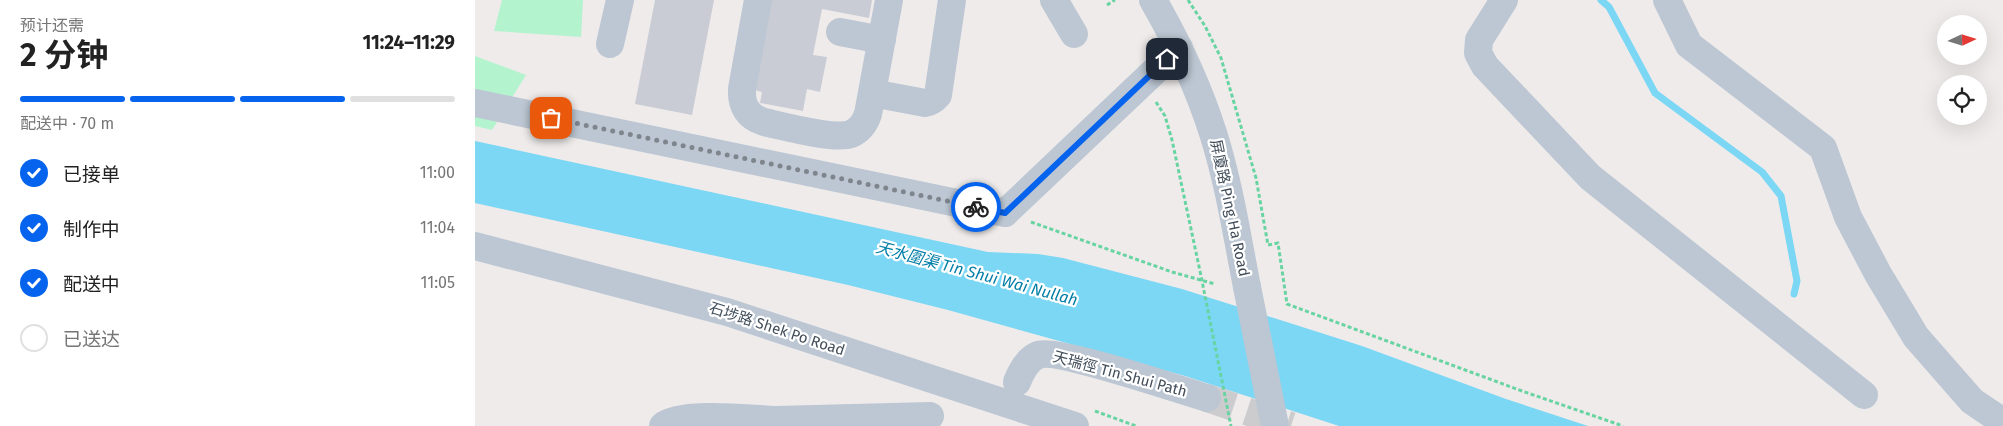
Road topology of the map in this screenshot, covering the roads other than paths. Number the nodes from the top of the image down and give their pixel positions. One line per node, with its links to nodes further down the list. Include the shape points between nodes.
1 (620, 0): 12 (street)
2 (758, 0): 14 (street, via 742,89 743,104 751,116 764,122 843,136 856,131 865,120)
3 (889, 0): 11 (street)
4 (952, 0): 14 (street, via 935,99 925,103)
5 (1054, 0): 10 (street)
6 (1153, 0): 13 (street, 屏廈路 Ping Ha Road)
7 (1504, 0): 19 (street, via 1479,40 1478,53 1485,66 1590,177)
8 (1667, 0): 22 (street, via 1689,45 1823,148 1848,217 1916,336 1972,402)
9 (840, 32): 11 (street)
10 (1074, 34)
11 (882, 40): 14 (street)
12 (610, 44)
13 (1179, 48): 15 (street, via 1005,213); 26 (street, 屏廈路 Ping Ha Road, bridge, via 1213,133)
14 (872, 93)
15 (475, 103)
16 (475, 246): 18 (street, 石埗路 Shek Po Road, via 727,312)
17 (1017, 382): 20 (street, 天瑞徑 Tin Shui Path, via 1028,363 1038,355 1054,354)
18 (943, 383): 21 (street); 25 (street, 石埗路 Shek Po Road)
19 (1864, 395)
20 (1207, 398)
21 (929, 421): 23 (street)
22 (2003, 422)
23 (775, 423): 24 (street, via 683,417)
24 (663, 426)
25 (1075, 426)
26 (1275, 426)

